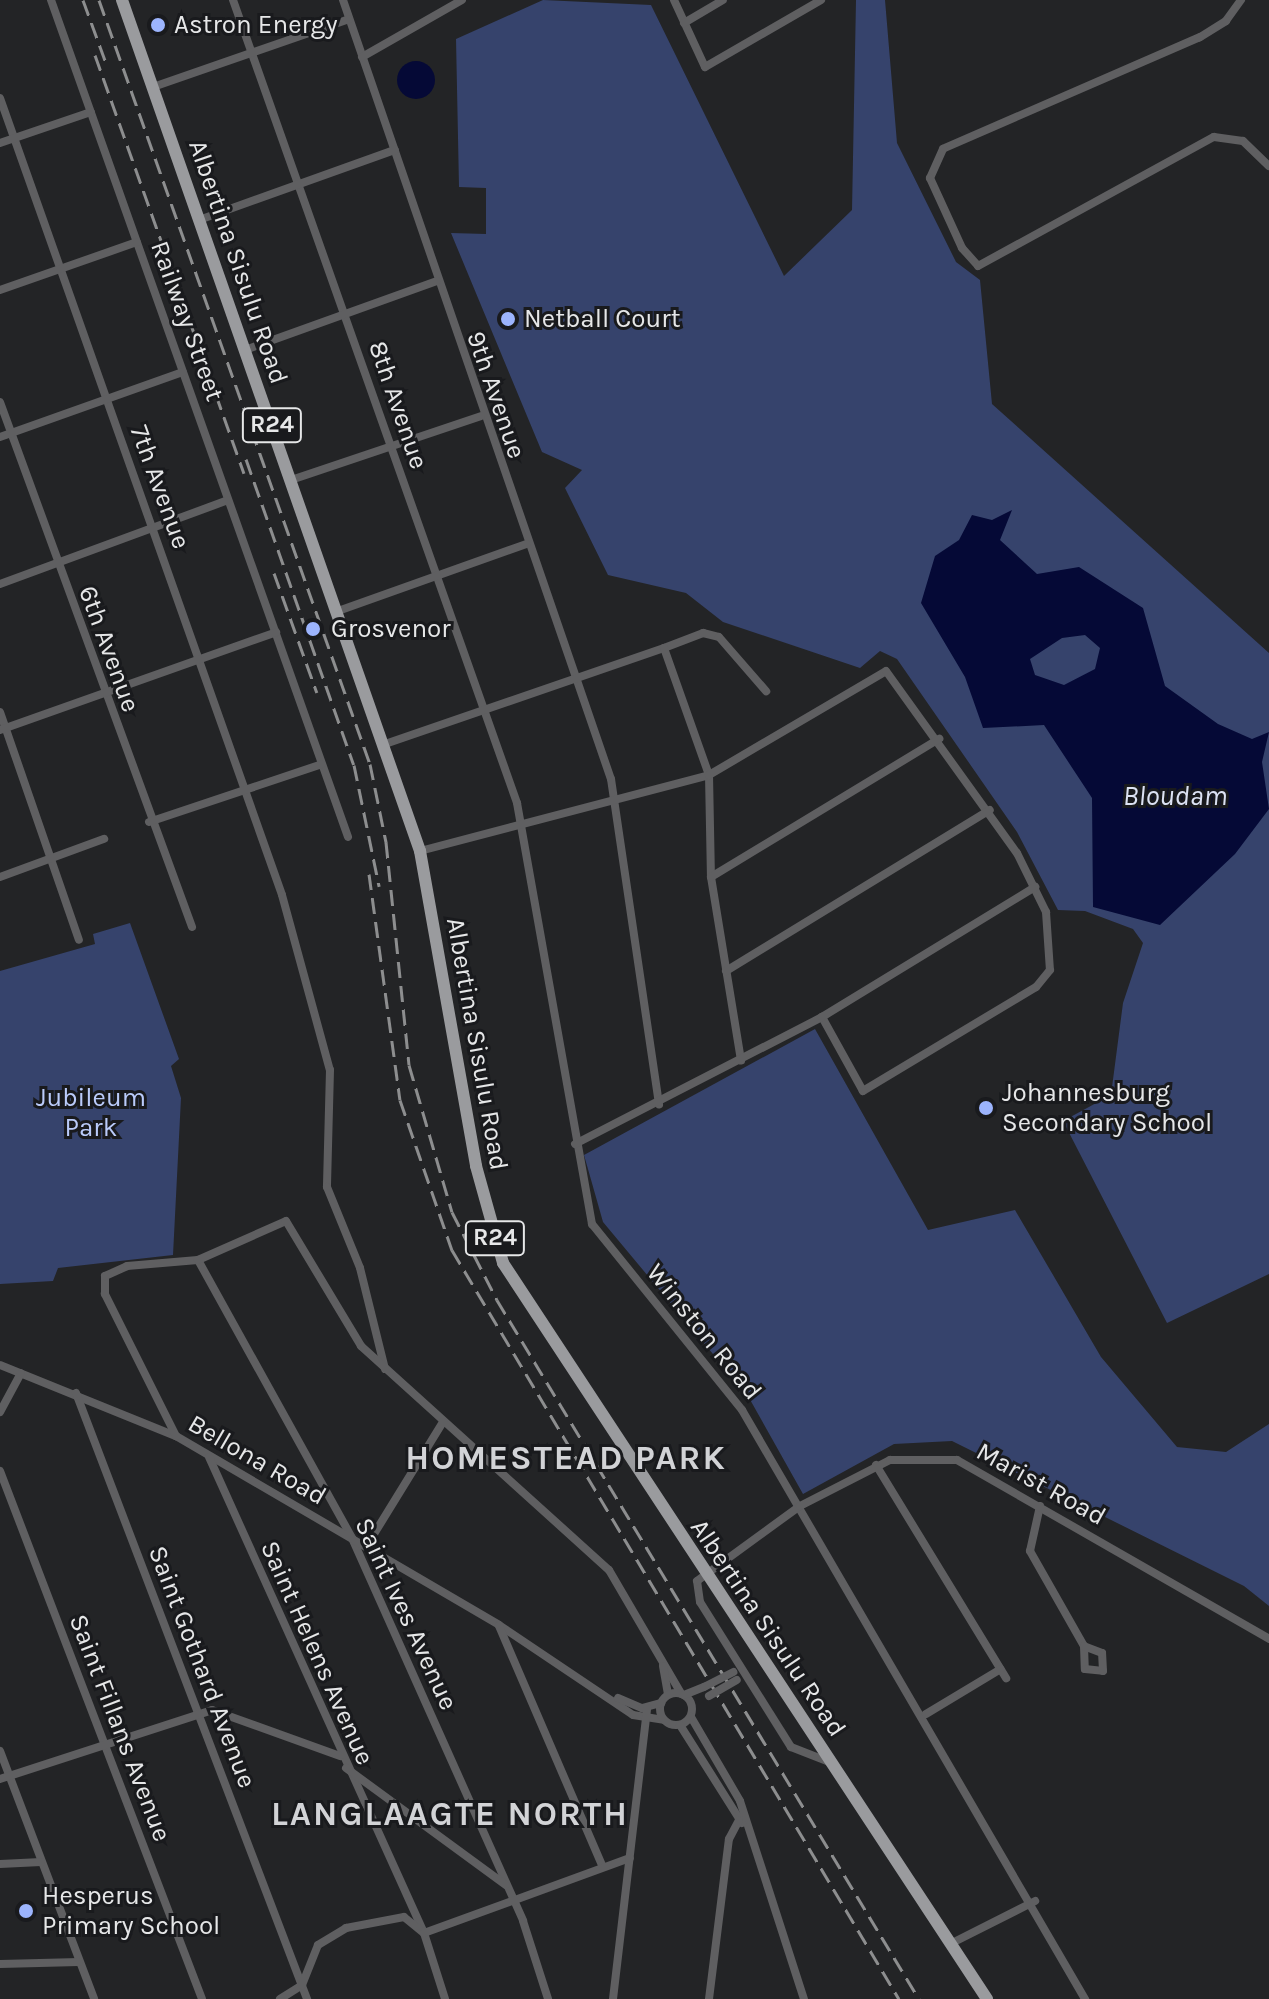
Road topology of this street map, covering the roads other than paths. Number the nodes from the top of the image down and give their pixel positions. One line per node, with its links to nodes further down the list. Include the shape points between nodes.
1 (51, 0): 17 (street, Railway Street)
2 (122, 0): 15 (main road, Albertina Sisulu Road / R24)
3 (233, 0): 13 (street, 8th Avenue)
4 (343, 0): 11 (street, 9th Avenue)
5 (674, 0): 12 (street)
6 (723, 0): 12 (street)
7 (821, 0): 10 (street)
8 (1241, 0): 21 (street, via 1226,21 1200,37 943,149 930,178 962,248 978,266 1214,137 1243,141)
9 (456, 2): 14 (street)
10 (805, 3): 12 (street, via 705,67)
11 (349, 19): 13 (street); 14 (street, 9th Avenue)
12 (684, 23)
13 (252, 54): 15 (street); 22 (street, 8th Avenue)
14 (362, 57): 20 (street, 9th Avenue)
15 (153, 87): 23 (main road, Albertina Sisulu Road / R24)
16 (0, 98): 18 (street, 7th Avenue)
17 (91, 112): 18 (street); 24 (street, Railway Street)
18 (14, 138): 19 (street); 25 (street, 7th Avenue)
19 (0, 143)
20 (395, 150): 22 (street); 26 (street, 9th Avenue)
21 (1269, 166)
22 (298, 184): 23 (street); 28 (street, 8th Avenue)
23 (199, 220): 29 (main road, Albertina Sisulu Road / R24)
24 (137, 242): 25 (street); 30 (street, Railway Street)
25 (61, 269): 27 (street); 31 (street, 7th Avenue)
26 (437, 281): 28 (street); 33 (street, 9th Avenue)
27 (0, 290)
28 (344, 315): 29 (street); 36 (street, 8th Avenue)
29 (245, 350): 37 (main road, Albertina Sisulu Road / R24)
30 (183, 372): 31 (street); 38 (street, Railway Street)
31 (107, 399): 34 (street); 39 (street, 7th Avenue)
32 (0, 402): 34 (street, 6th Avenue)
33 (481, 416): 36 (street); 40 (street, 9th Avenue)
34 (11, 433): 35 (street); 41 (street, 6th Avenue)
35 (0, 437)
36 (391, 445): 37 (street); 42 (street, 8th Avenue)
37 (291, 480): 44 (main road, Albertina Sisulu Road / R24)
38 (228, 500): 39 (street); 45 (street, Railway Street)
39 (153, 527): 41 (street); 47 (street, 7th Avenue)
40 (526, 544): 42 (street); 48 (street, 9th Avenue)
41 (58, 564): 43 (street); 50 (street, 6th Avenue)
42 (437, 576): 44 (street); 51 (street, 8th Avenue)
43 (0, 584)
44 (338, 611): 55 (main road, Albertina Sisulu Road / R24)
45 (276, 632): 47 (street); 56 (street, Railway Street)
46 (664, 647): 48 (street); 49 (street, via 703,633 719,637); 57 (street)
47 (200, 659): 50 (street); 58 (street, 7th Avenue)
48 (574, 675): 51 (street); 59 (street, 9th Avenue)
49 (766, 691)
50 (104, 693): 53 (street); 61 (street, 6th Avenue)
51 (483, 706): 55 (street); 62 (street, 8th Avenue)
52 (0, 712): 53 (street)
53 (3, 729): 66 (street)
54 (939, 739): 57 (street, via 886,671); 60 (street); 68 (street)
55 (385, 744): 65 (main road, Albertina Sisulu Road / R24)
56 (322, 764): 58 (street); 63 (street, Railway Street)
57 (709, 775): 59 (street); 68 (street)
58 (246, 790): 61 (street); 79 (street, 7th Avenue, via 330,1070 327,1187 360,1268)
59 (613, 801): 62 (street); 75 (street, 9th Avenue)
60 (990, 810): 69 (street); 72 (street)
61 (149, 822): 70 (street, 6th Avenue)
62 (522, 824): 65 (street); 76 (street, Winston Road)
63 (348, 837)
64 (104, 839): 66 (street)
65 (420, 851): 92 (main road, Albertina Sisulu Road / R24, via 476,1166 503,1263)
66 (51, 858): 67 (street); 71 (street)
67 (0, 877)
68 (711, 877): 72 (street)
69 (1035, 887): 73 (street); 73 (street, via 1046,912 1050,970 1036,987 863,1091)
70 (192, 927)
71 (79, 940)
72 (726, 971): 74 (street)
73 (822, 1017): 74 (street)
74 (741, 1061): 75 (street)
75 (659, 1104): 76 (street)
76 (575, 1144): 88 (street, Winston Road, via 596,1231 727,1388)
77 (198, 1260): 79 (street, via 286,1221 361,1346); 84 (street, via 107,1273 105,1294); 90 (street, Saint Ives Avenue)
78 (0, 1365): 80 (street, Bellona Road)
79 (385, 1369): 83 (street)
80 (21, 1373): 81 (street, Bellona Road); 82 (street)
81 (76, 1393): 84 (street, Bellona Road); 104 (street, Saint Gothard Avenue)
82 (0, 1412)
83 (443, 1422): 91 (street); 96 (street, via 609,1570)
84 (176, 1436): 85 (street, Bellona Road)
85 (209, 1456): 90 (street, Bellona Road); 112 (street, Saint Helens Avenue)
86 (876, 1465): 88 (street, Marist Road); 89 (street, Marist Road, via 945,1457); 106 (street, via 1003,1674)
87 (0, 1471): 110 (street, Saint Fillans Avenue)
88 (800, 1506): 92 (street, Marist Road); 106 (street, Winston Road)
89 (1040, 1506): 94 (street, Marist Road); 95 (street, via 1030,1551)
90 (352, 1538): 91 (street, Bellona Road); 122 (street, Saint Ives Avenue)
91 (366, 1547): 93 (street, Bellona Road)
92 (703, 1572): 97 (street, via 696,1594); 113 (main road, Albertina Sisulu Road / R24)
93 (499, 1625): 98 (street, Bellona Road); 121 (street)
94 (1269, 1639)
95 (1084, 1646)
96 (663, 1665): 100 (street); 101 (street)
97 (744, 1670): 99 (street, bridge); 113 (street, via 791,1747)
98 (603, 1691): 103 (street, Bellona Road); 108 (street, Bellona Road)
99 (706, 1691): 100 (street); 105 (street)
100 (682, 1694): 101 (street); 105 (street)
101 (668, 1695): 102 (street)
102 (661, 1703): 103 (street); 107 (street)
103 (647, 1708): 108 (street)
104 (198, 1712): 110 (street); 112 (street, via 226,1711); 129 (street, Saint Gothard Avenue)
105 (691, 1714): 109 (street); 117 (street, via 735,1790)
106 (926, 1714): 124 (street, Winston Road)
107 (664, 1720): 108 (street); 109 (street)
108 (647, 1721): 118 (street)
109 (680, 1725): 116 (street)
110 (106, 1747): 115 (street); 131 (street, Saint Fillans Avenue)
111 (0, 1751): 115 (street)
112 (340, 1756): 114 (street, Saint Helens Avenue)
113 (832, 1763): 126 (main road, Albertina Sisulu Road / R24)
114 (345, 1767): 122 (street); 125 (street, Saint Helens Avenue)
115 (5, 1779): 119 (street)
116 (739, 1820): 117 (street); 137 (street, via 729,1839)
117 (749, 1833): 138 (street)
118 (630, 1858): 121 (street); 136 (street)
119 (41, 1862): 120 (street); 127 (street)
120 (0, 1864)
121 (603, 1867): 123 (street)
122 (507, 1886): 123 (street, Saint Ives Avenue)
123 (514, 1900): 125 (street); 135 (street, Saint Ives Avenue)
124 (1035, 1901): 126 (street); 140 (street, Winston Road)
125 (424, 1933): 129 (street, via 404,1917 346,1928 318,1945); 134 (street, Saint Helens Avenue)
126 (954, 1942): 139 (main road, Albertina Sisulu Road / R24)
127 (79, 1962): 128 (street); 130 (street)
128 (0, 1964)
129 (302, 1985): 132 (street); 133 (street, Saint Gothard Avenue)
130 (94, 1999)
131 (202, 1999)
132 (280, 1999)
133 (307, 1999)
134 (445, 1999)
135 (548, 1999)
136 (613, 1999)
137 (709, 1999)
138 (804, 1999)
139 (987, 1999)
140 (1085, 1999)

